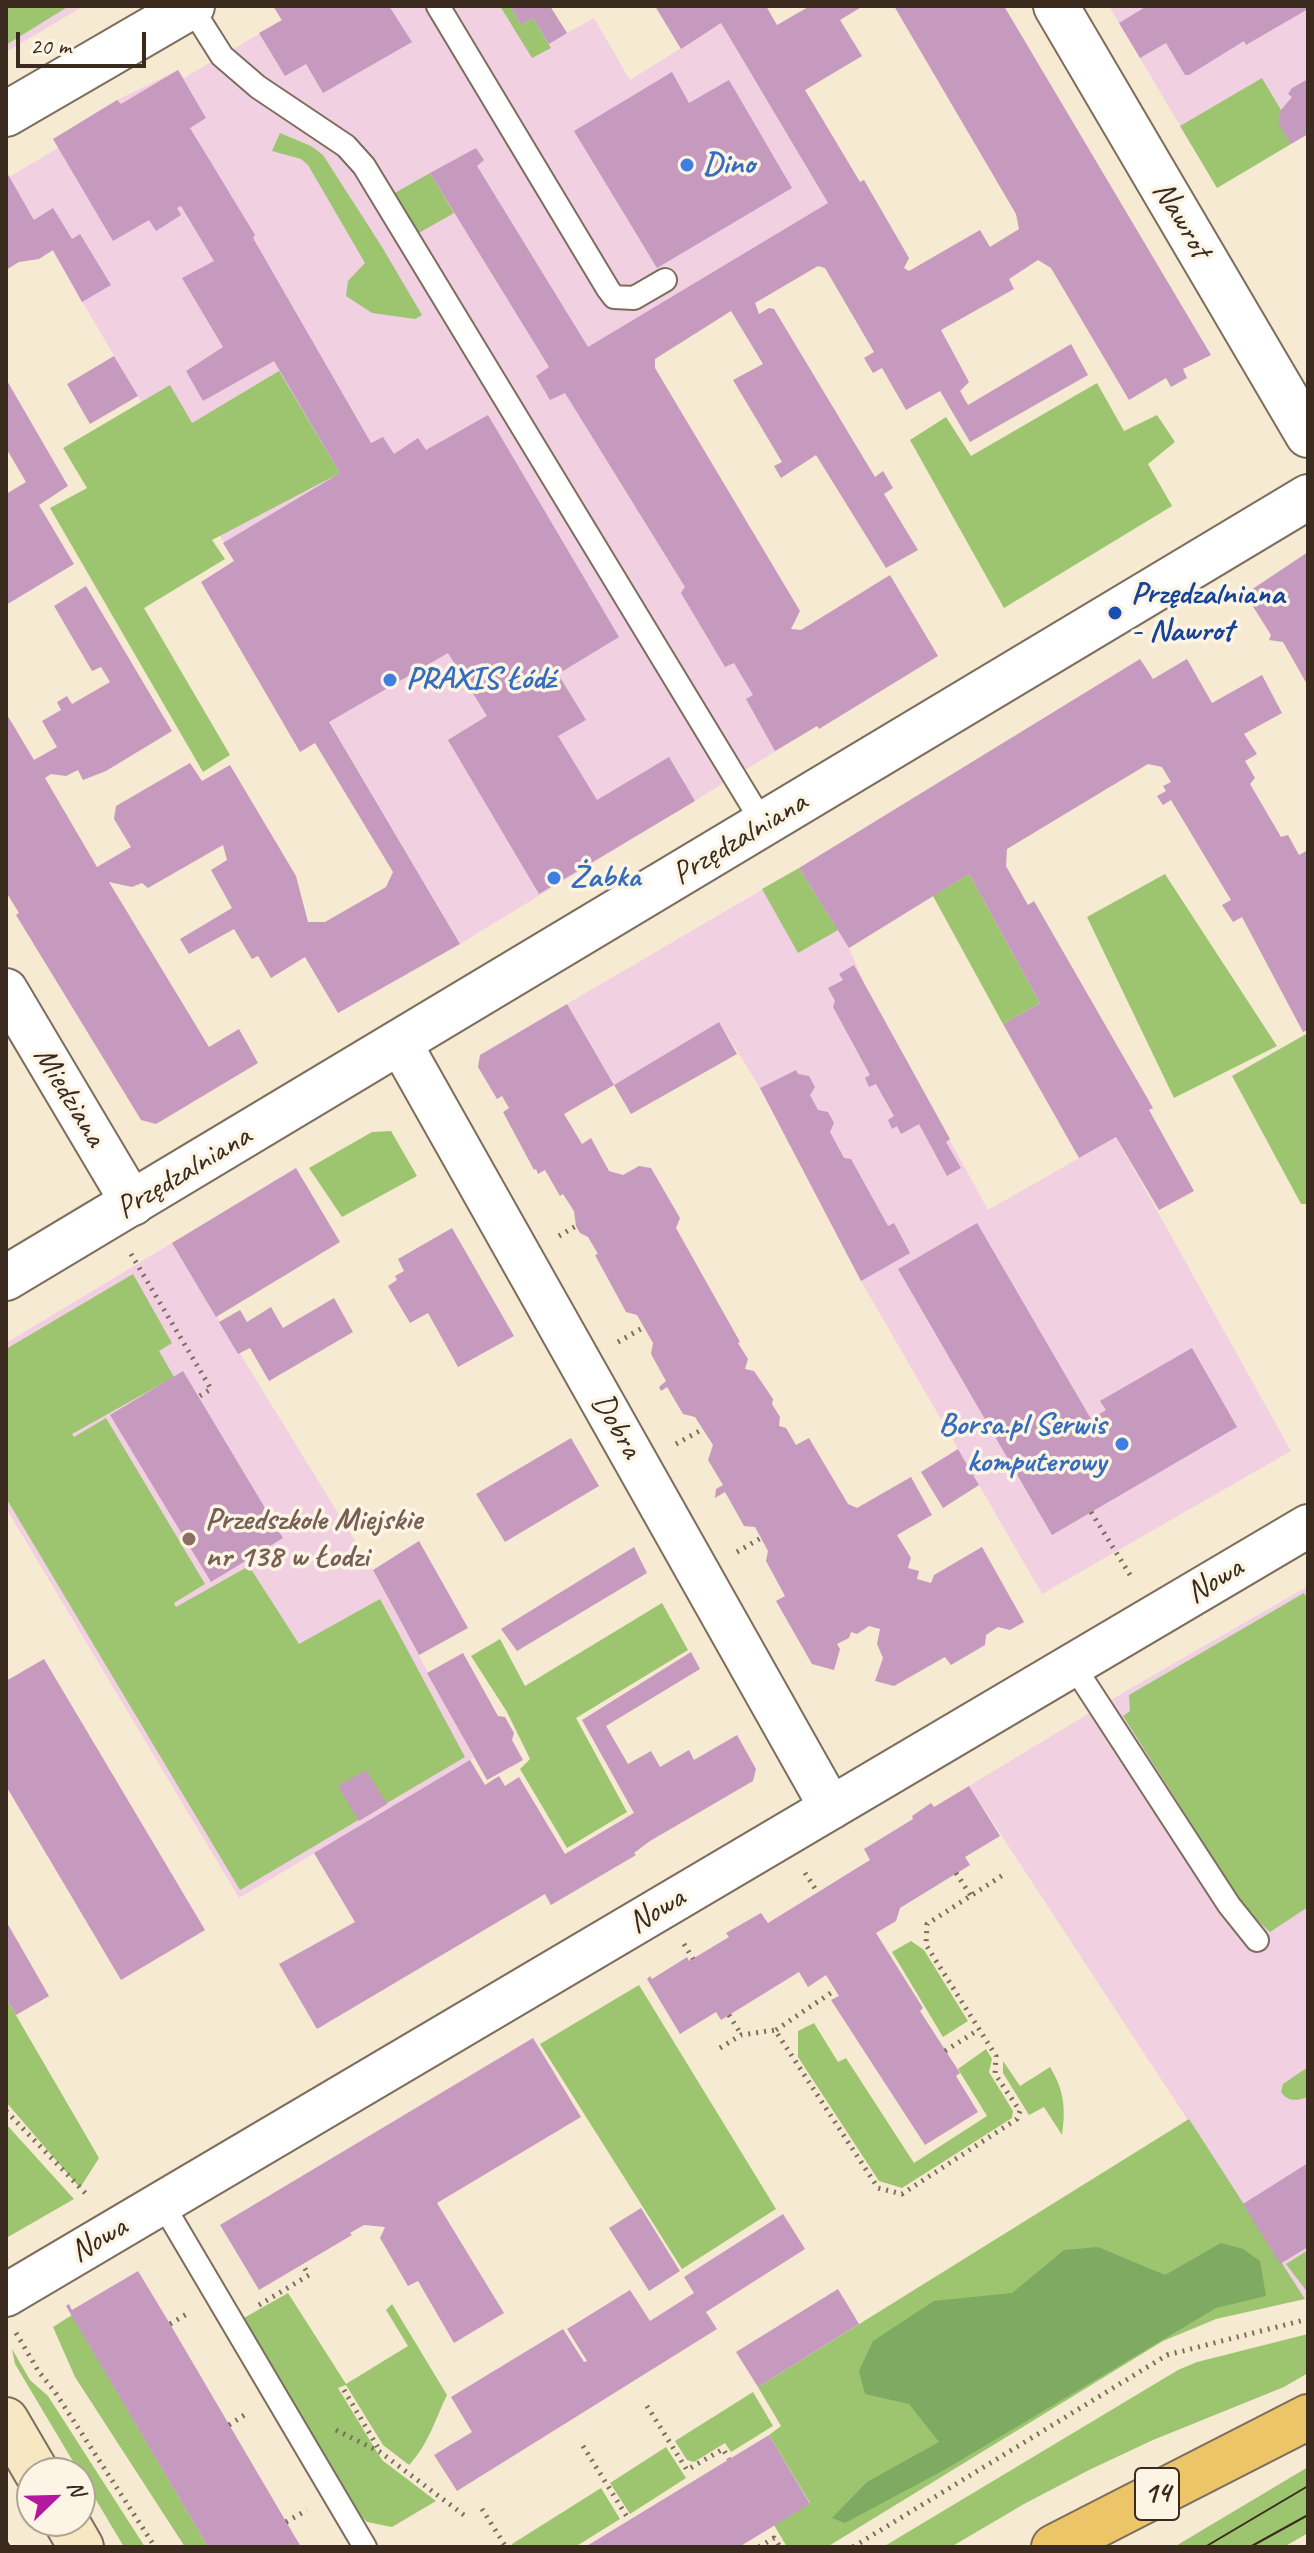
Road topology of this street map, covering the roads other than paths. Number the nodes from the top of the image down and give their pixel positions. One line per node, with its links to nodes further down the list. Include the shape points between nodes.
1 (192, 6): 4 (street); 8 (lane, via 222,56 346,146 364,166)
2 (438, 6): 5 (lane, via 614,297 634,298)
3 (1056, 6): 6 (street, Nawrot)
4 (6, 114)
5 (665, 280)
6 (1308, 435)
7 (1308, 497): 8 (street, Przędzalniana)
8 (764, 825): 10 (street, Przędzalniana)
9 (6, 990): 11 (street, Miedziana)
10 (400, 1043): 11 (street, Przędzalniana); 15 (street, Dobra)
11 (133, 1204): 12 (street, Przędzalniana)
12 (6, 1278)
13 (1308, 1526): 14 (street, Nowa)
14 (1073, 1665): 15 (street, Nowa); 16 (lane)
15 (831, 1808): 17 (street, Nowa)
16 (1257, 1940)
17 (162, 2203): 18 (street, Nowa); 22 (lane)
18 (10, 2312)
19 (1308, 2417): 23 (main road, 14)
20 (6, 2420): 21 (main road)
21 (28, 2457)
22 (365, 2547)
23 (1054, 2547)

